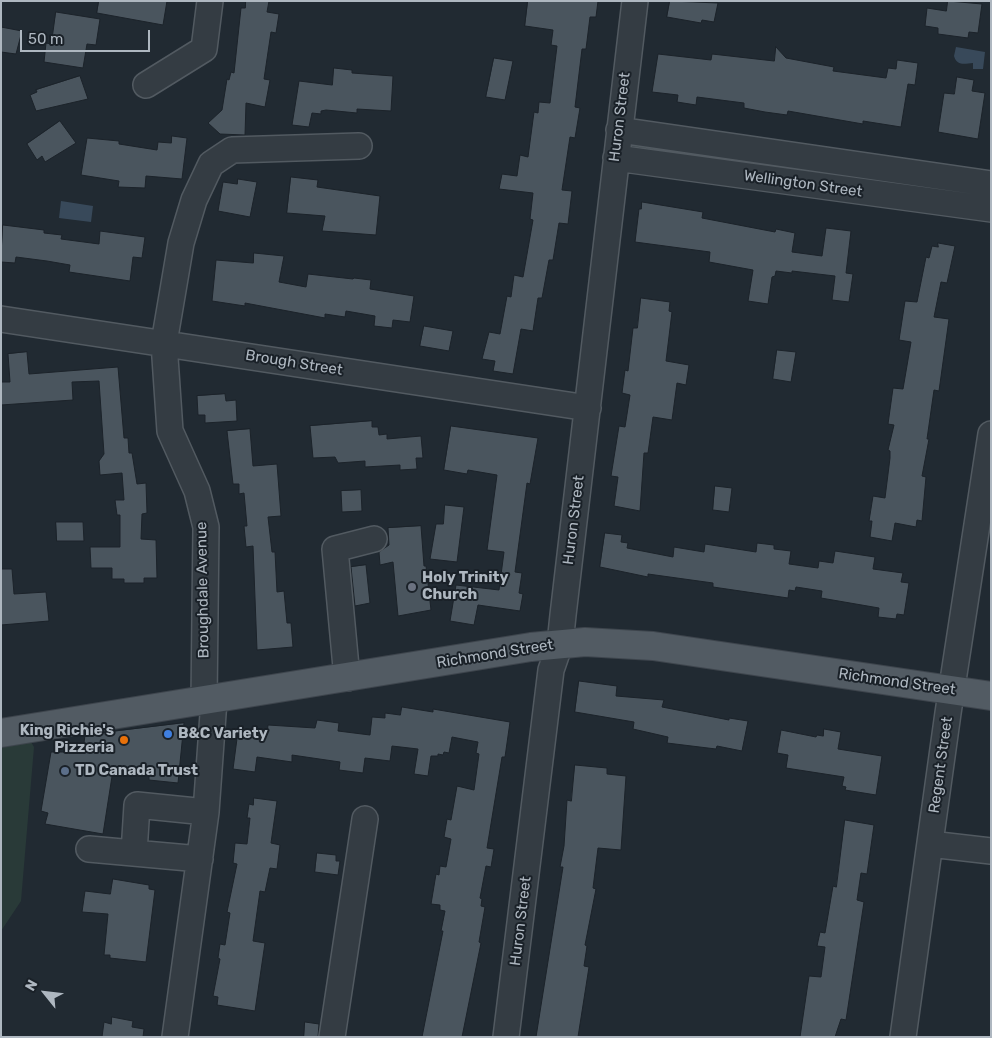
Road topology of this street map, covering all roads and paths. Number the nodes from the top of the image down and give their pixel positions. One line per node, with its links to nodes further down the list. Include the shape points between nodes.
1 (210, 1): 3 (street, via 204,49)
2 (635, 1): 4 (street, Huron Street)
3 (146, 85)
4 (619, 130): 6 (street, Huron Street); 7 (street, Wellington Street)
5 (358, 146): 10 (street, Broughdale Avenue, via 232,150 212,164 194,200 181,243)
6 (616, 158): 8 (street, Wellington Street); 11 (street, Huron Street)
7 (991, 184)
8 (991, 209)
9 (1, 319): 10 (street, Brough Street)
10 (164, 343): 11 (street, Brough Street); 18 (street, Broughdale Avenue, via 170,431 197,490 206,527)
11 (588, 408): 14 (street, Huron Street)
12 (991, 434): 16 (street, Regent Street)
13 (374, 539): 15 (street, via 335,549)
14 (560, 644): 15 (main road, Richmond Street); 16 (main road, Richmond Street, via 584,642 653,646); 29 (street, Huron Street, via 551,670)
15 (347, 678): 18 (main road, Richmond Street)
16 (952, 690): 17 (main road, Richmond Street); 22 (street, Regent Street)
17 (991, 696)
18 (209, 701): 19 (main road, Richmond Street); 20 (street, Broughdale Avenue)
19 (1, 733)
20 (206, 812): 25 (street, via 137,805); 26 (street, Broughdale Avenue)
21 (365, 819): 28 (street)
22 (930, 844): 24 (street); 30 (street, Regent Street)
23 (90, 849): 25 (street)
24 (991, 851)
25 (134, 853): 26 (street)
26 (200, 859): 27 (street, Broughdale Avenue)
27 (175, 1037)
28 (332, 1037)
29 (506, 1037)
30 (904, 1037)

